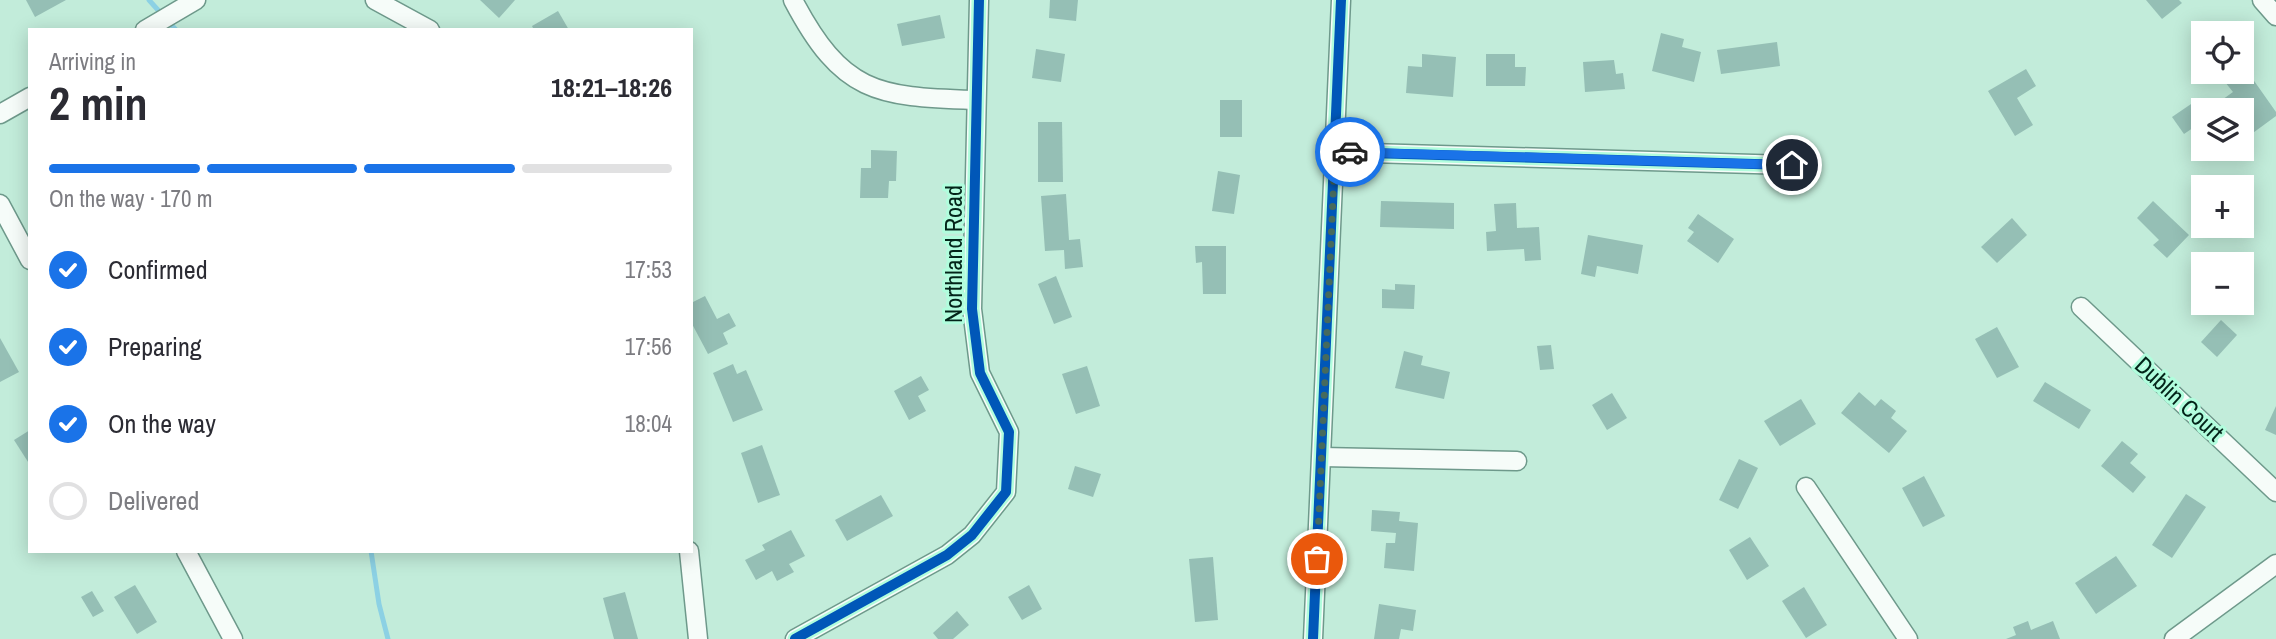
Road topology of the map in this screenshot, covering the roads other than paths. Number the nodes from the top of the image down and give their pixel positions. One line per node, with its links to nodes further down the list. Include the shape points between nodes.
1 (196, 0): 8 (street)
2 (375, 0): 9 (street)
3 (793, 0): 11 (street, via 824,52 843,72 876,90 913,98)
4 (979, 0): 11 (street, Northland Road)
5 (1341, 0): 13 (street)
6 (2262, 0): 7 (street)
7 (2276, 16)
8 (148, 28)
9 (426, 28)
10 (28, 98): 12 (street)
11 (974, 100): 27 (street, Northland Road, via 972,309 980,373 1009,432 1006,492 972,535 947,555)
12 (0, 114)
13 (1335, 152): 14 (street); 18 (street)
14 (1792, 165)
15 (0, 204): 16 (street)
16 (28, 256)
17 (2081, 307): 21 (street, Dublin Court)
18 (1322, 457): 19 (street); 28 (street)
19 (1517, 461)
20 (1806, 487): 29 (street)
21 (2276, 492)
22 (187, 553): 25 (street)
23 (689, 553): 26 (street)
24 (2276, 564): 30 (street)
25 (233, 639)
26 (698, 639)
27 (795, 639)
28 (1313, 639)
29 (1908, 639)
30 (2174, 639)

